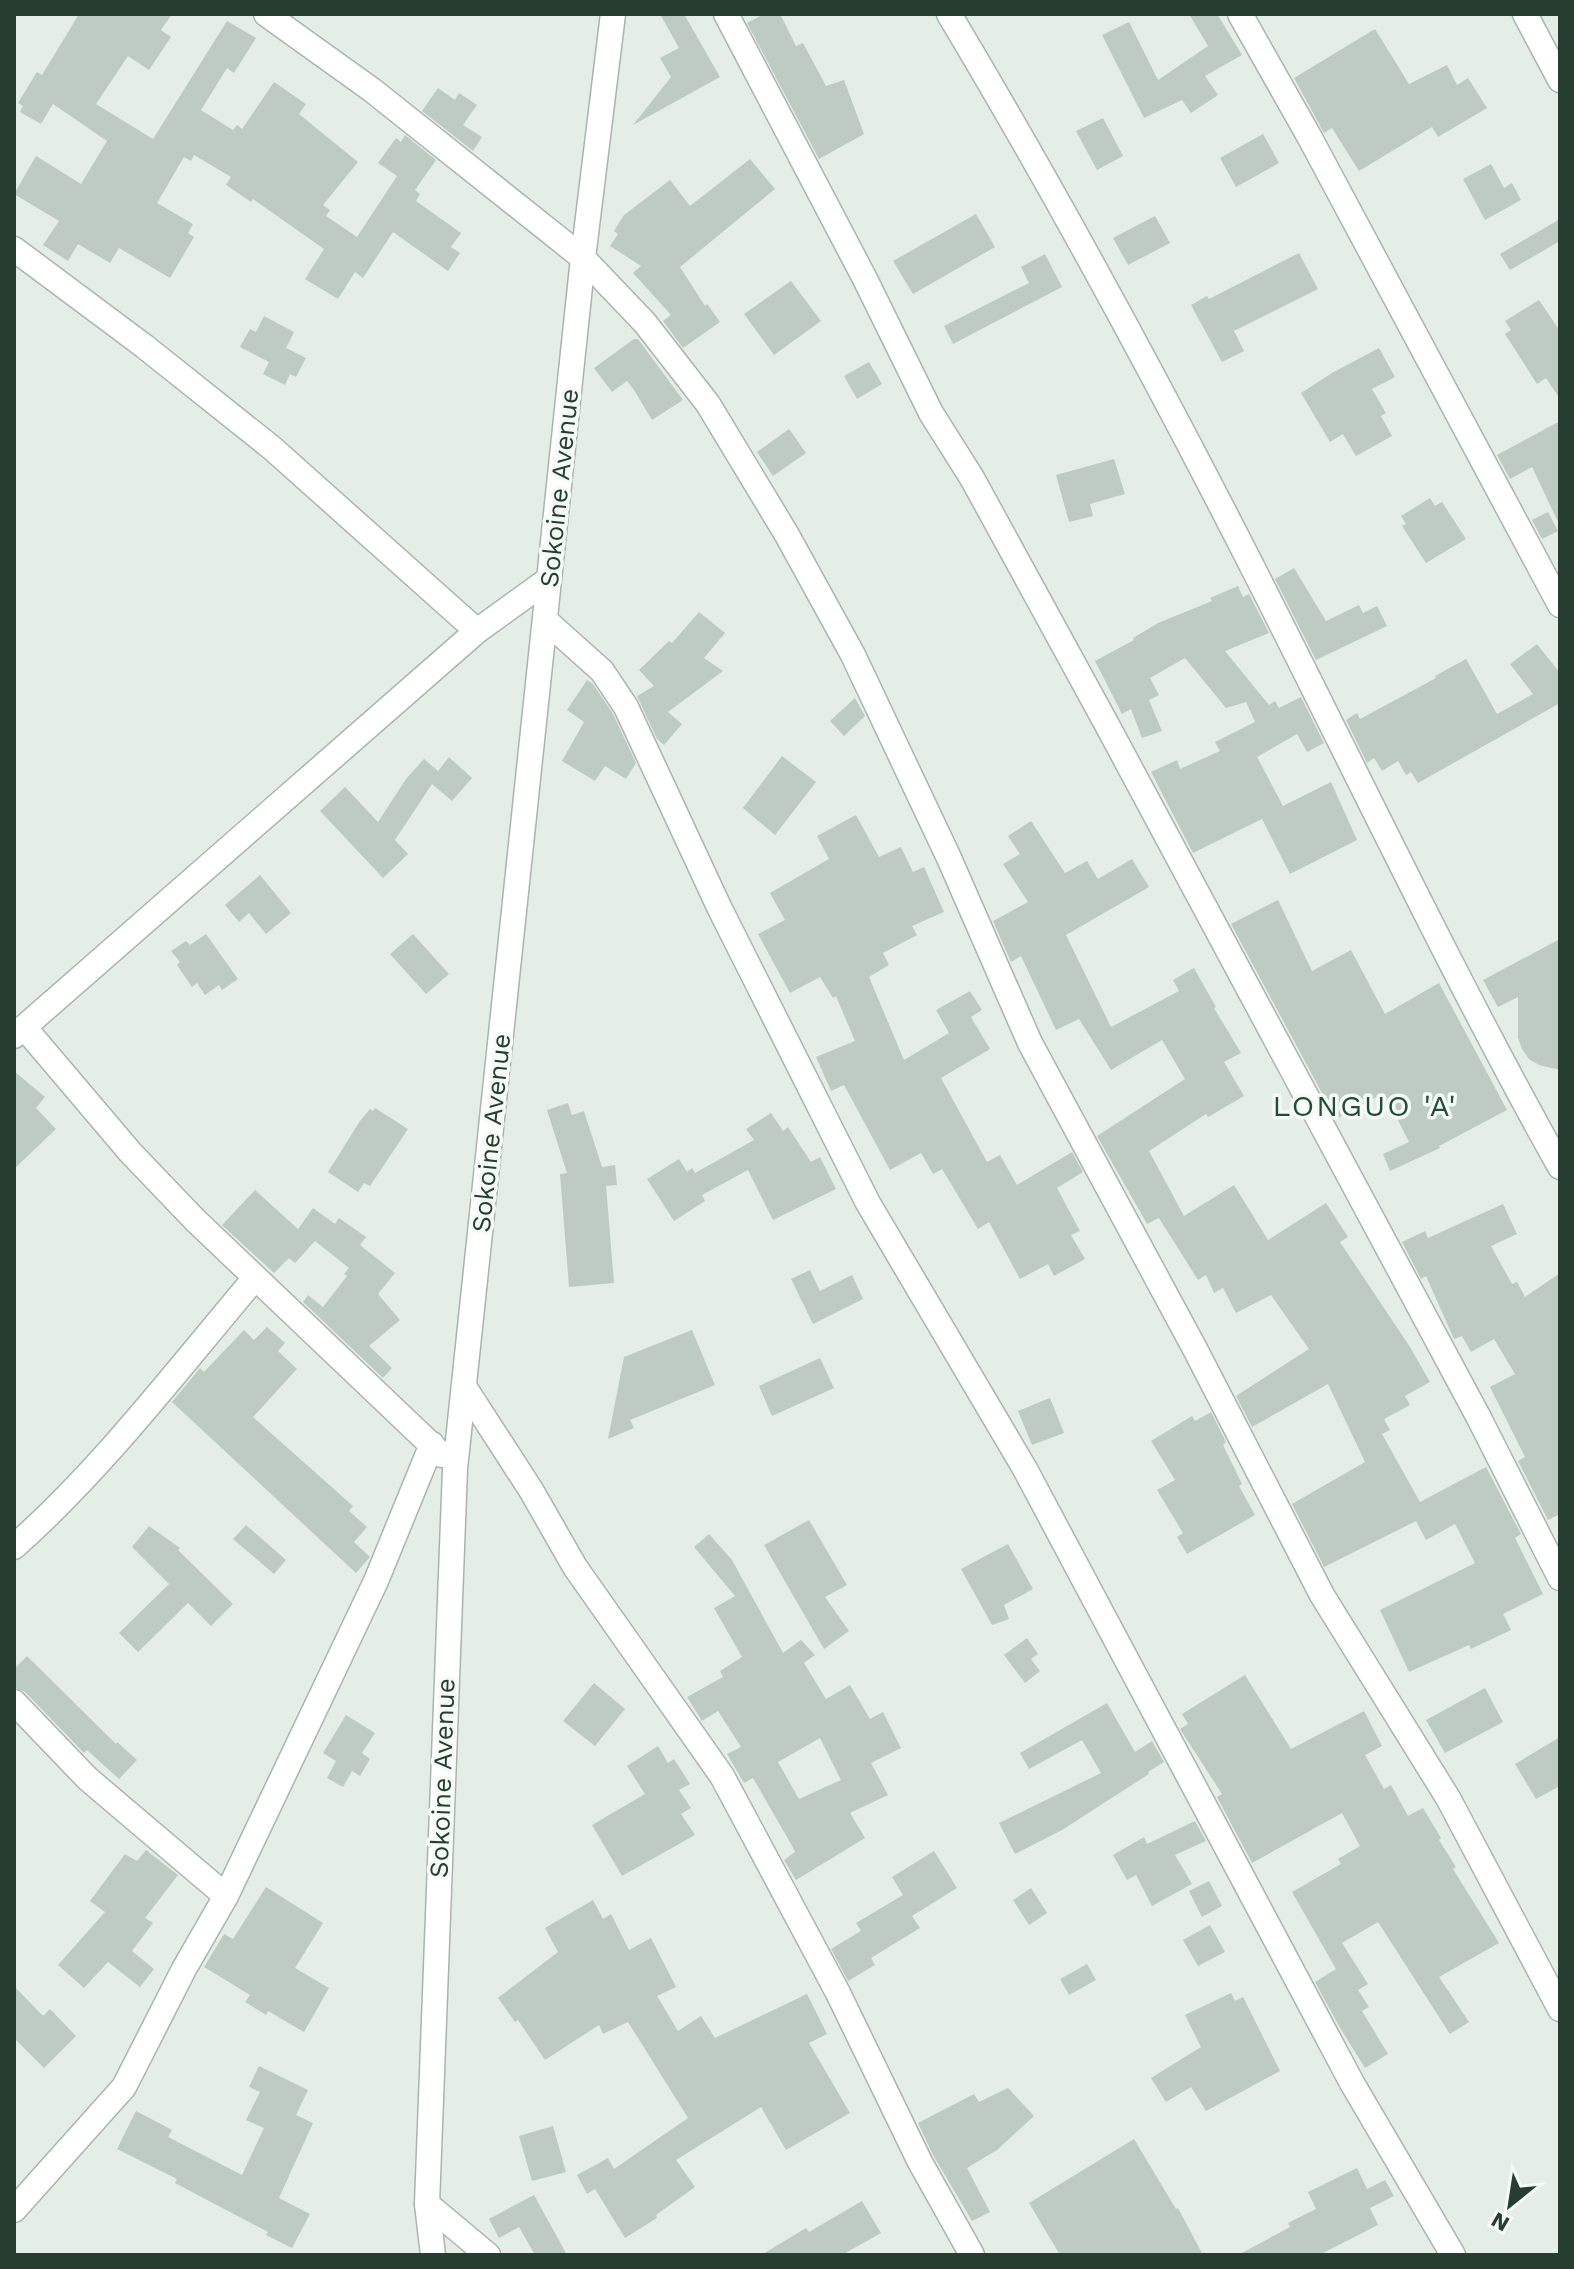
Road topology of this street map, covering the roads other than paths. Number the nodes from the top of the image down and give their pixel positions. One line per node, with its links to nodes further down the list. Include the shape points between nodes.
1 (266, 14): 9 (street, via 372,90)
2 (613, 14): 9 (street, Sokoine Avenue)
3 (726, 14): 21 (street, via 931,413 1136,778)
4 (949, 14): 15 (street, via 1166,403)
5 (1240, 14): 11 (street)
6 (1525, 14): 7 (street)
7 (1560, 80)
8 (14, 249): 13 (street, via 272,448)
9 (583, 258): 10 (street, Sokoine Avenue); 24 (street, via 645,323 708,404 787,535 853,655 1030,1043 1088,1154 1322,1595 1448,1798)
10 (549, 579): 12 (street, Sokoine Avenue); 13 (street)
11 (1560, 605)
12 (545, 620): 17 (street, Sokoine Avenue); 30 (street, via 602,671 626,707 739,949 868,1203 1025,1469 1352,2083)
13 (477, 631): 14 (street)
14 (19, 1032): 16 (street)
15 (1560, 1167)
16 (255, 1278): 18 (street); 20 (street, via 85,1477)
17 (465, 1388): 19 (street, Sokoine Avenue); 29 (street, via 575,1567 722,1776)
18 (432, 1444): 19 (street); 23 (street, via 376,1581)
19 (455, 1469): 25 (street, Sokoine Avenue)
20 (14, 1547)
21 (1560, 1578)
22 (14, 1702): 23 (street, via 88,1779)
23 (226, 1896): 26 (street, via 124,2087)
24 (1560, 2009)
25 (427, 2204): 27 (street, Sokoine Avenue); 28 (street)
26 (14, 2210)
27 (433, 2255)
28 (488, 2255)
29 (972, 2255)
30 (1453, 2255)

